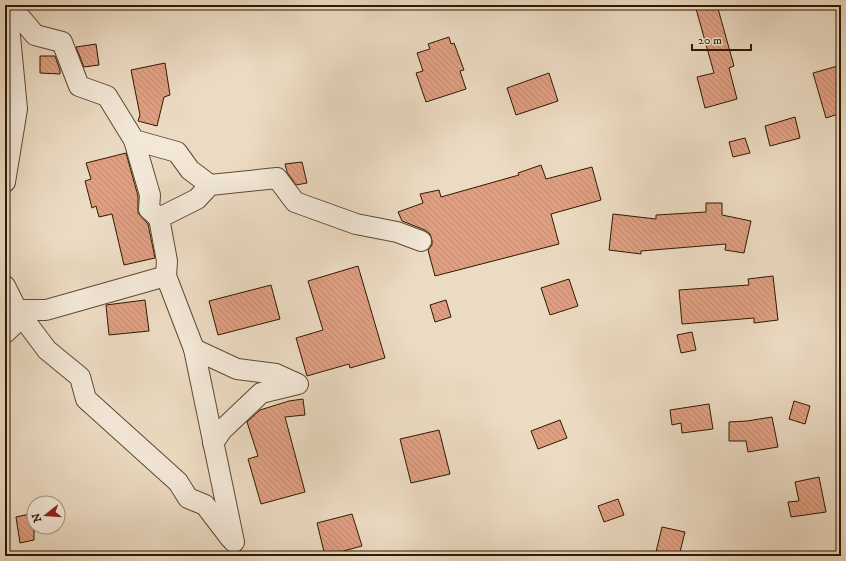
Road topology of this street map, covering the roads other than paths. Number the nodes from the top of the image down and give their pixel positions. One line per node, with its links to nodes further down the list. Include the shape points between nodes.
1 (8, 5): 2 (street, via 36,35 62,42 79,86 107,96); 3 (street, via 18,109)
2 (134, 140): 4 (street, via 177,152 190,170); 5 (street, via 150,195 149,209)
3 (5, 182)
4 (210, 185): 5 (street, via 197,199); 6 (street, via 277,178 295,202 356,224 397,232)
5 (159, 218): 7 (street, via 167,261)
6 (421, 241)
7 (166, 276): 9 (street, via 46,310); 11 (street)
8 (5, 286): 9 (street)
9 (19, 313): 10 (street); 12 (street, via 47,350 80,377 86,399 178,482 188,498 205,505 234,542)
10 (5, 333)
11 (194, 349): 12 (street); 12 (street, via 237,369 276,374 298,384 261,392 222,430)
12 (213, 443)

